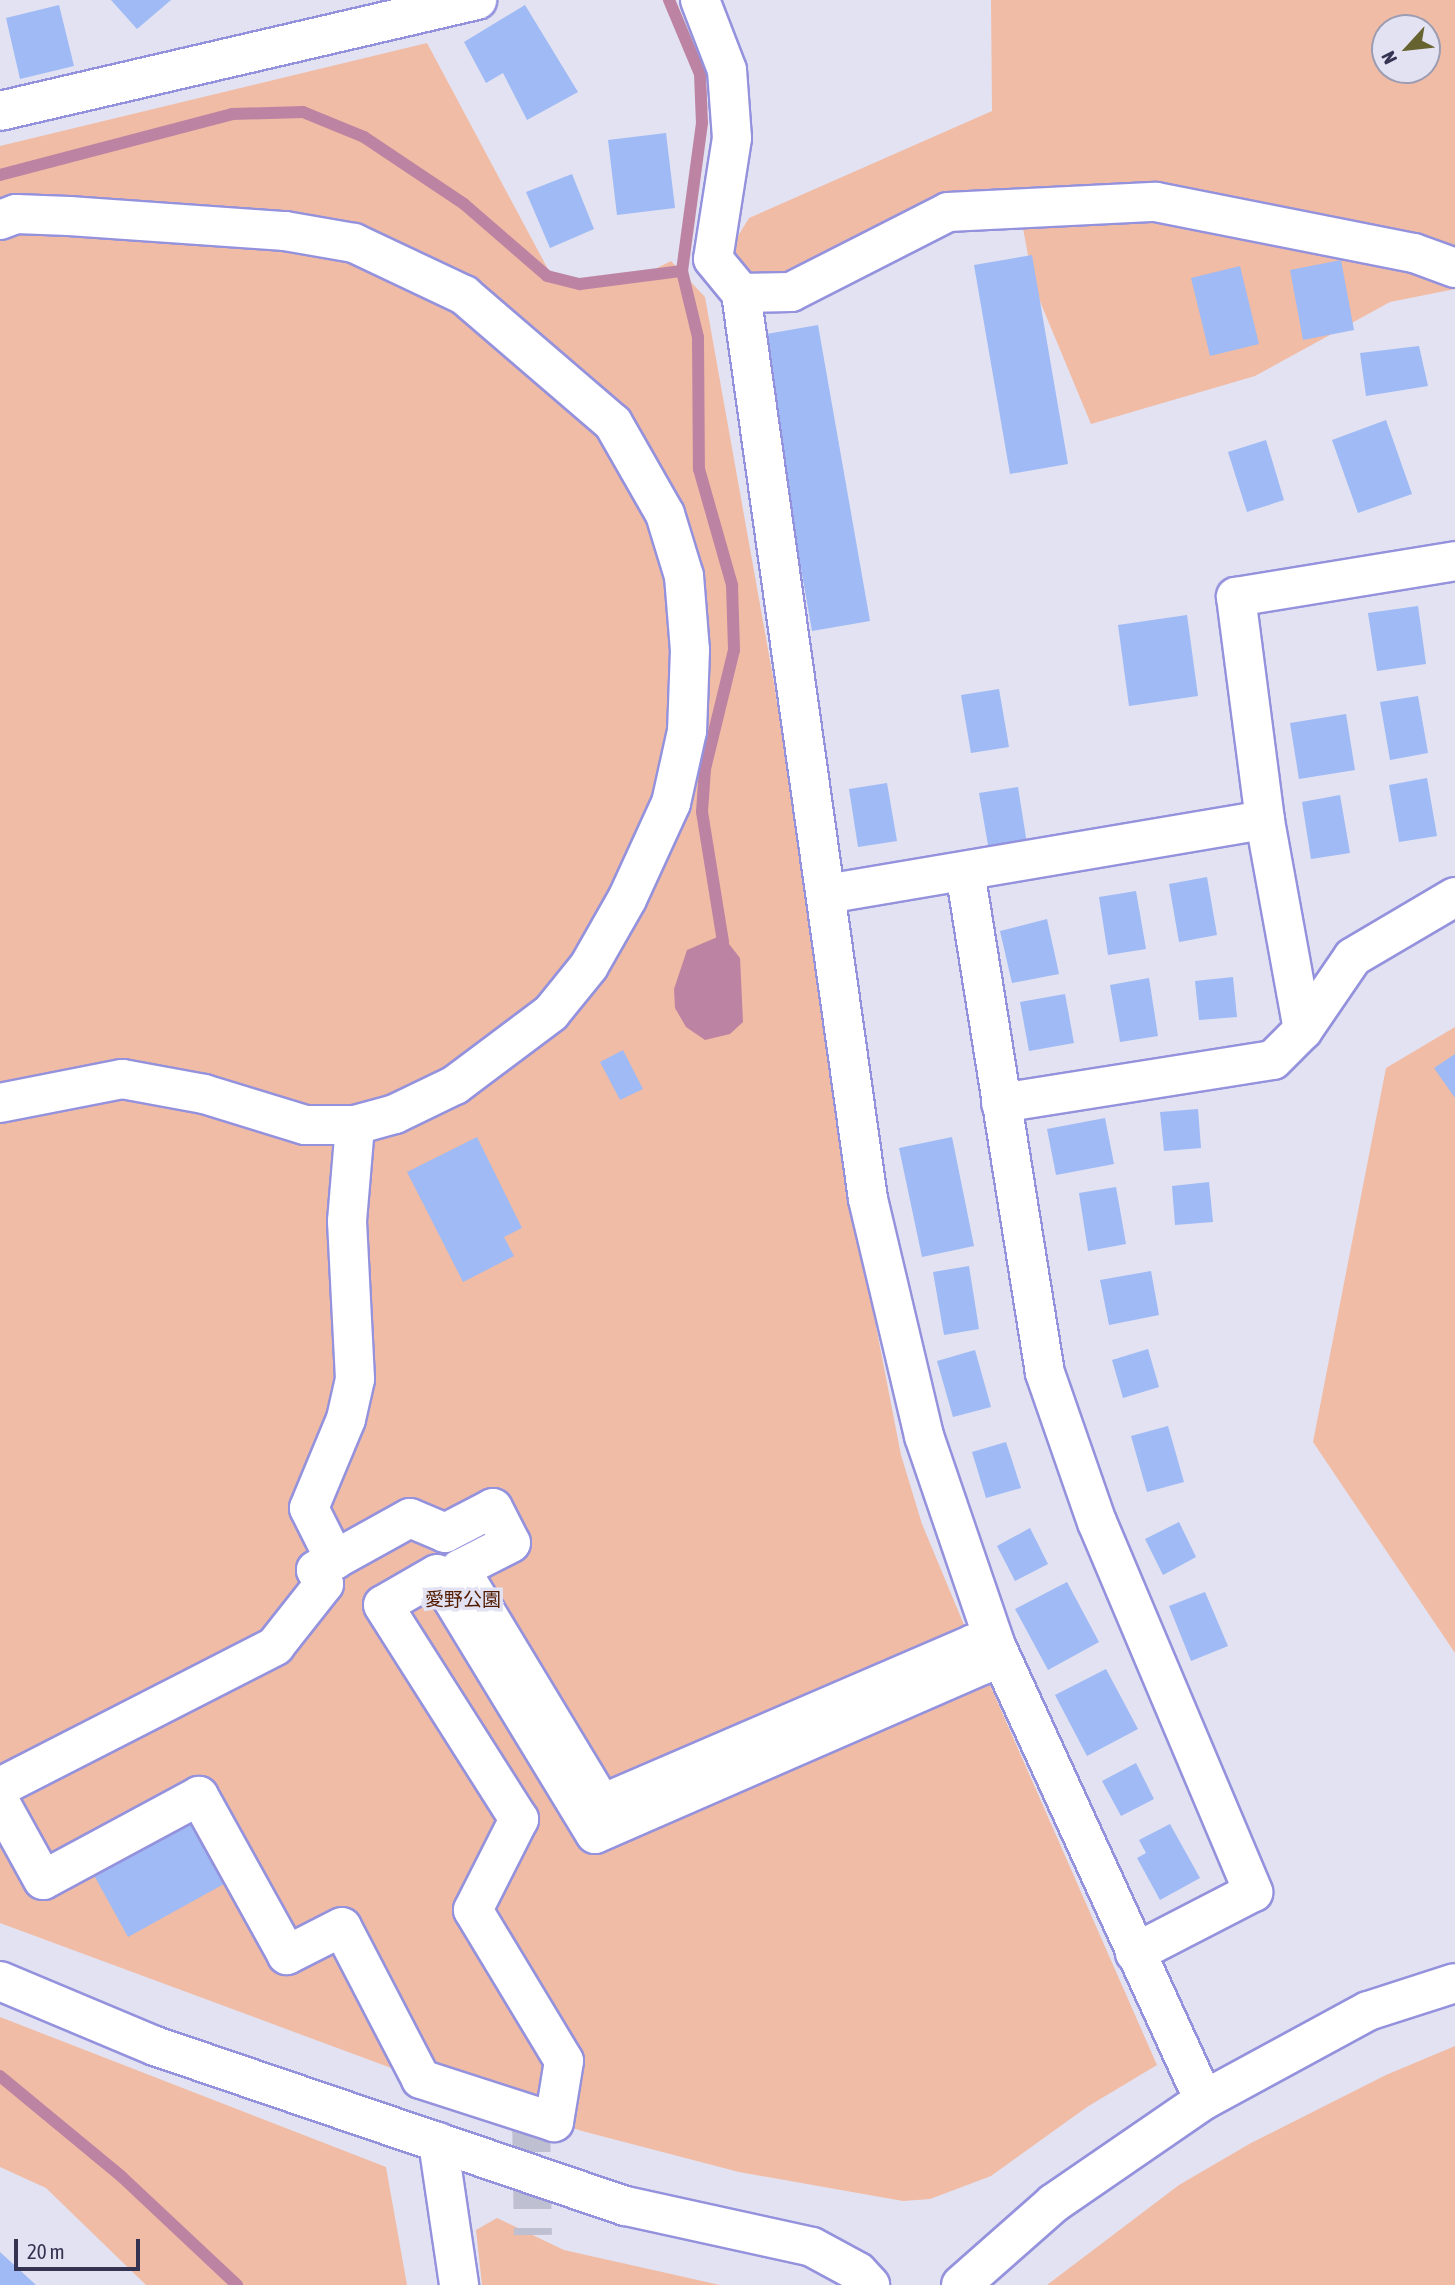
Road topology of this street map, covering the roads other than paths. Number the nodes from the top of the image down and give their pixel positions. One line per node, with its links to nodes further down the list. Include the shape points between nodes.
1 (477, 0): 3 (street)
2 (700, 0): 6 (street, via 727,70 732,138 713,259)
3 (0, 111)
4 (0, 220): 15 (street, via 16,214 200,222 354,243 464,295 538,355 613,423 665,514 684,576 690,650 687,731 671,803 627,899 589,966 551,1013 456,1085 395,1114)
5 (1455, 268): 6 (street, via 1414,253 1156,202 948,212 791,292)
6 (741, 293): 10 (street)
7 (1455, 561): 8 (street, via 1236,597)
8 (1265, 820): 9 (street); 12 (street)
9 (965, 871): 10 (street); 14 (street)
10 (826, 894): 19 (street, via 868,1199 924,1436 996,1646)
11 (1455, 897): 12 (street, via 1353,957)
12 (1303, 1030): 14 (street, via 1273,1060)
13 (0, 1103): 15 (street, via 122,1079 204,1094 305,1125)
14 (1001, 1103): 19 (street, via 1045,1373 1097,1522 1253,1892)
15 (355, 1125): 16 (street, via 347,1221 355,1379 346,1419 309,1508)
16 (335, 1560): 17 (street, via 316,1570 324,1584 275,1646); 18 (street, via 410,1518 445,1533 493,1508 511,1543 460,1569 603,1804 972,1644 982,1665 595,1834 437,1574 383,1605 519,1819 473,1910 564,2061 554,2122 422,2079 342,1927 287,1955 200,1796 43,1880)
17 (0, 1787)
18 (0, 1802)
19 (1135, 1953): 22 (street)
20 (0, 1981): 23 (street, via 155,2046)
21 (1455, 1983): 22 (street, via 1368,2011)
22 (1204, 2099): 26 (street, via 1054,2203)
23 (438, 2142): 24 (street); 25 (street, via 625,2206 812,2247 858,2272)
24 (459, 2285)
25 (870, 2285)
26 (961, 2285)

